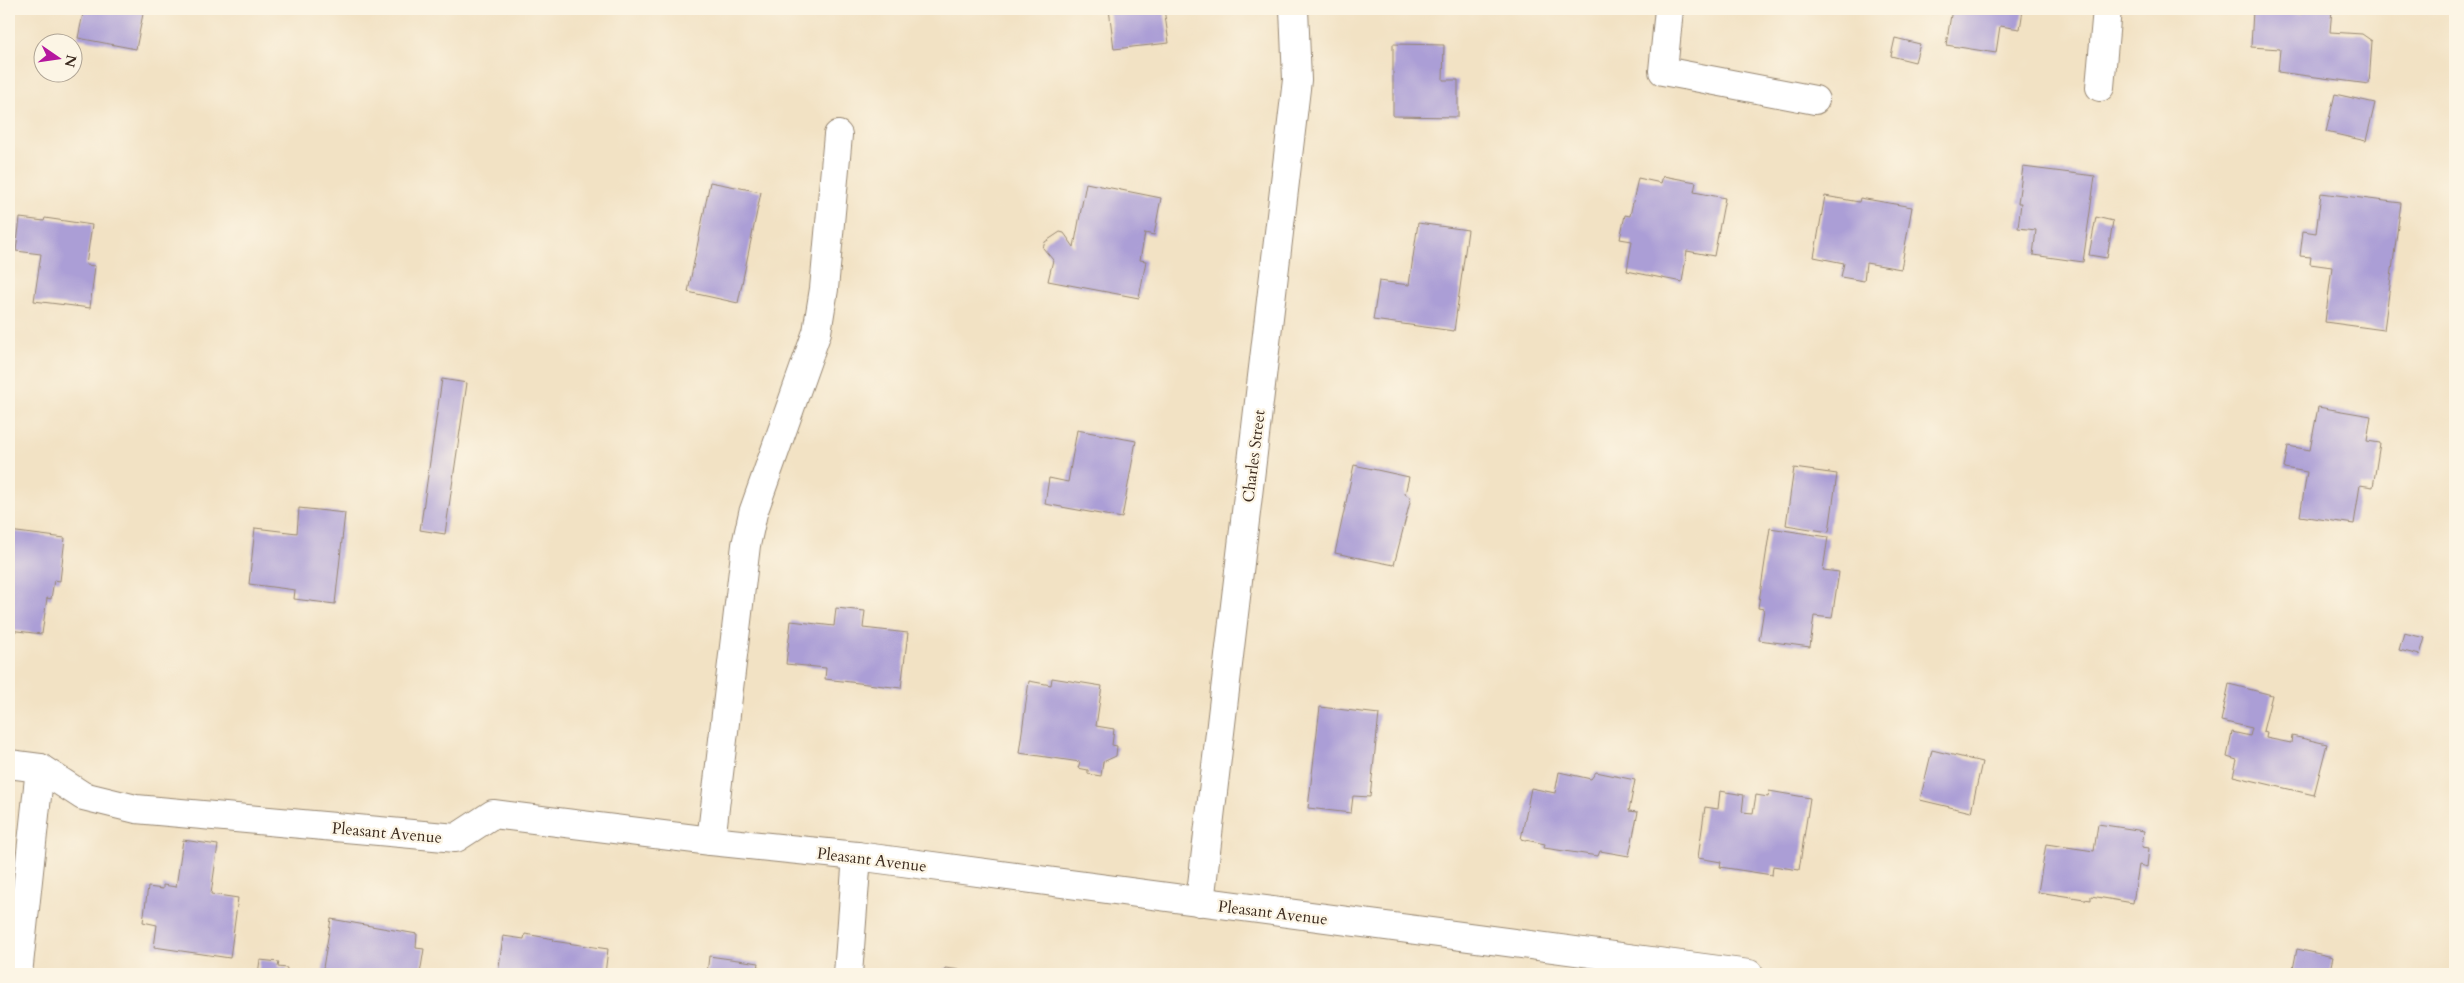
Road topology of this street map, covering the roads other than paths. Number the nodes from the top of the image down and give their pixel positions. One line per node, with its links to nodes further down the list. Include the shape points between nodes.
1 (1294, 9): 11 (street, Charles Street, via 1297,80)
2 (2107, 9): 4 (street)
3 (1668, 18): 5 (street, via 1662,71)
4 (2100, 87)
5 (1815, 100)
6 (838, 135): 9 (street, via 817,332 753,513 746,545)
7 (9, 764): 8 (street, Pleasant Avenue)
8 (40, 768): 9 (street, Pleasant Avenue, via 83,796 136,809 456,838 493,814); 12 (street)
9 (711, 841): 10 (street, Pleasant Avenue)
10 (858, 856): 11 (street, Pleasant Avenue); 13 (street)
11 (1200, 902): 14 (street, Pleasant Avenue)
12 (18, 974)
13 (848, 974)
14 (1749, 974)

